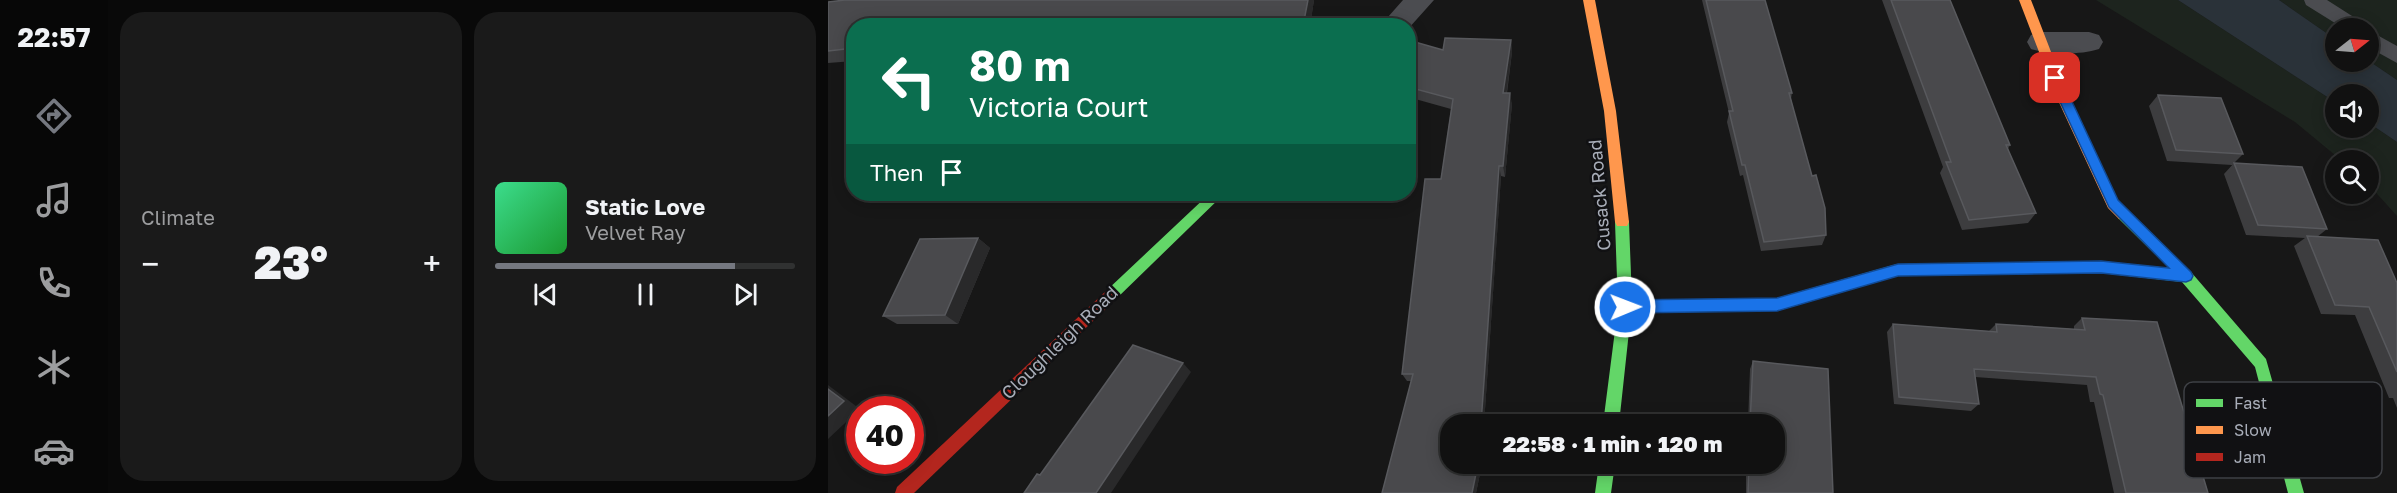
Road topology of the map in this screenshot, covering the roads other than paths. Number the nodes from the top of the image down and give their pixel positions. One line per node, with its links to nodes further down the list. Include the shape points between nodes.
1 (1420, 0): 5 (street)
2 (1589, 0): 13 (street, Cusack Road, via 1606,80 1620,180)
3 (2025, 0): 7 (street)
4 (2313, 0): 6 (lane)
5 (1402, 18)
6 (2341, 18)
7 (2042, 42): 8 (street); 12 (street, via 2062,96 2114,204)
8 (2089, 42)
9 (2379, 44): 10 (lane)
10 (2397, 56)
11 (1210, 201): 18 (street, Cloughleigh Road)
12 (2186, 276): 13 (street, via 2101,267 1898,270 1777,304); 14 (street, via 2261,364)
13 (1625, 307): 15 (street, Cusack Road)
14 (2266, 382)
15 (1612, 414)
16 (1606, 474): 19 (street)
17 (2292, 478): 20 (street)
18 (903, 493)
19 (1603, 493)
20 (2296, 493)

